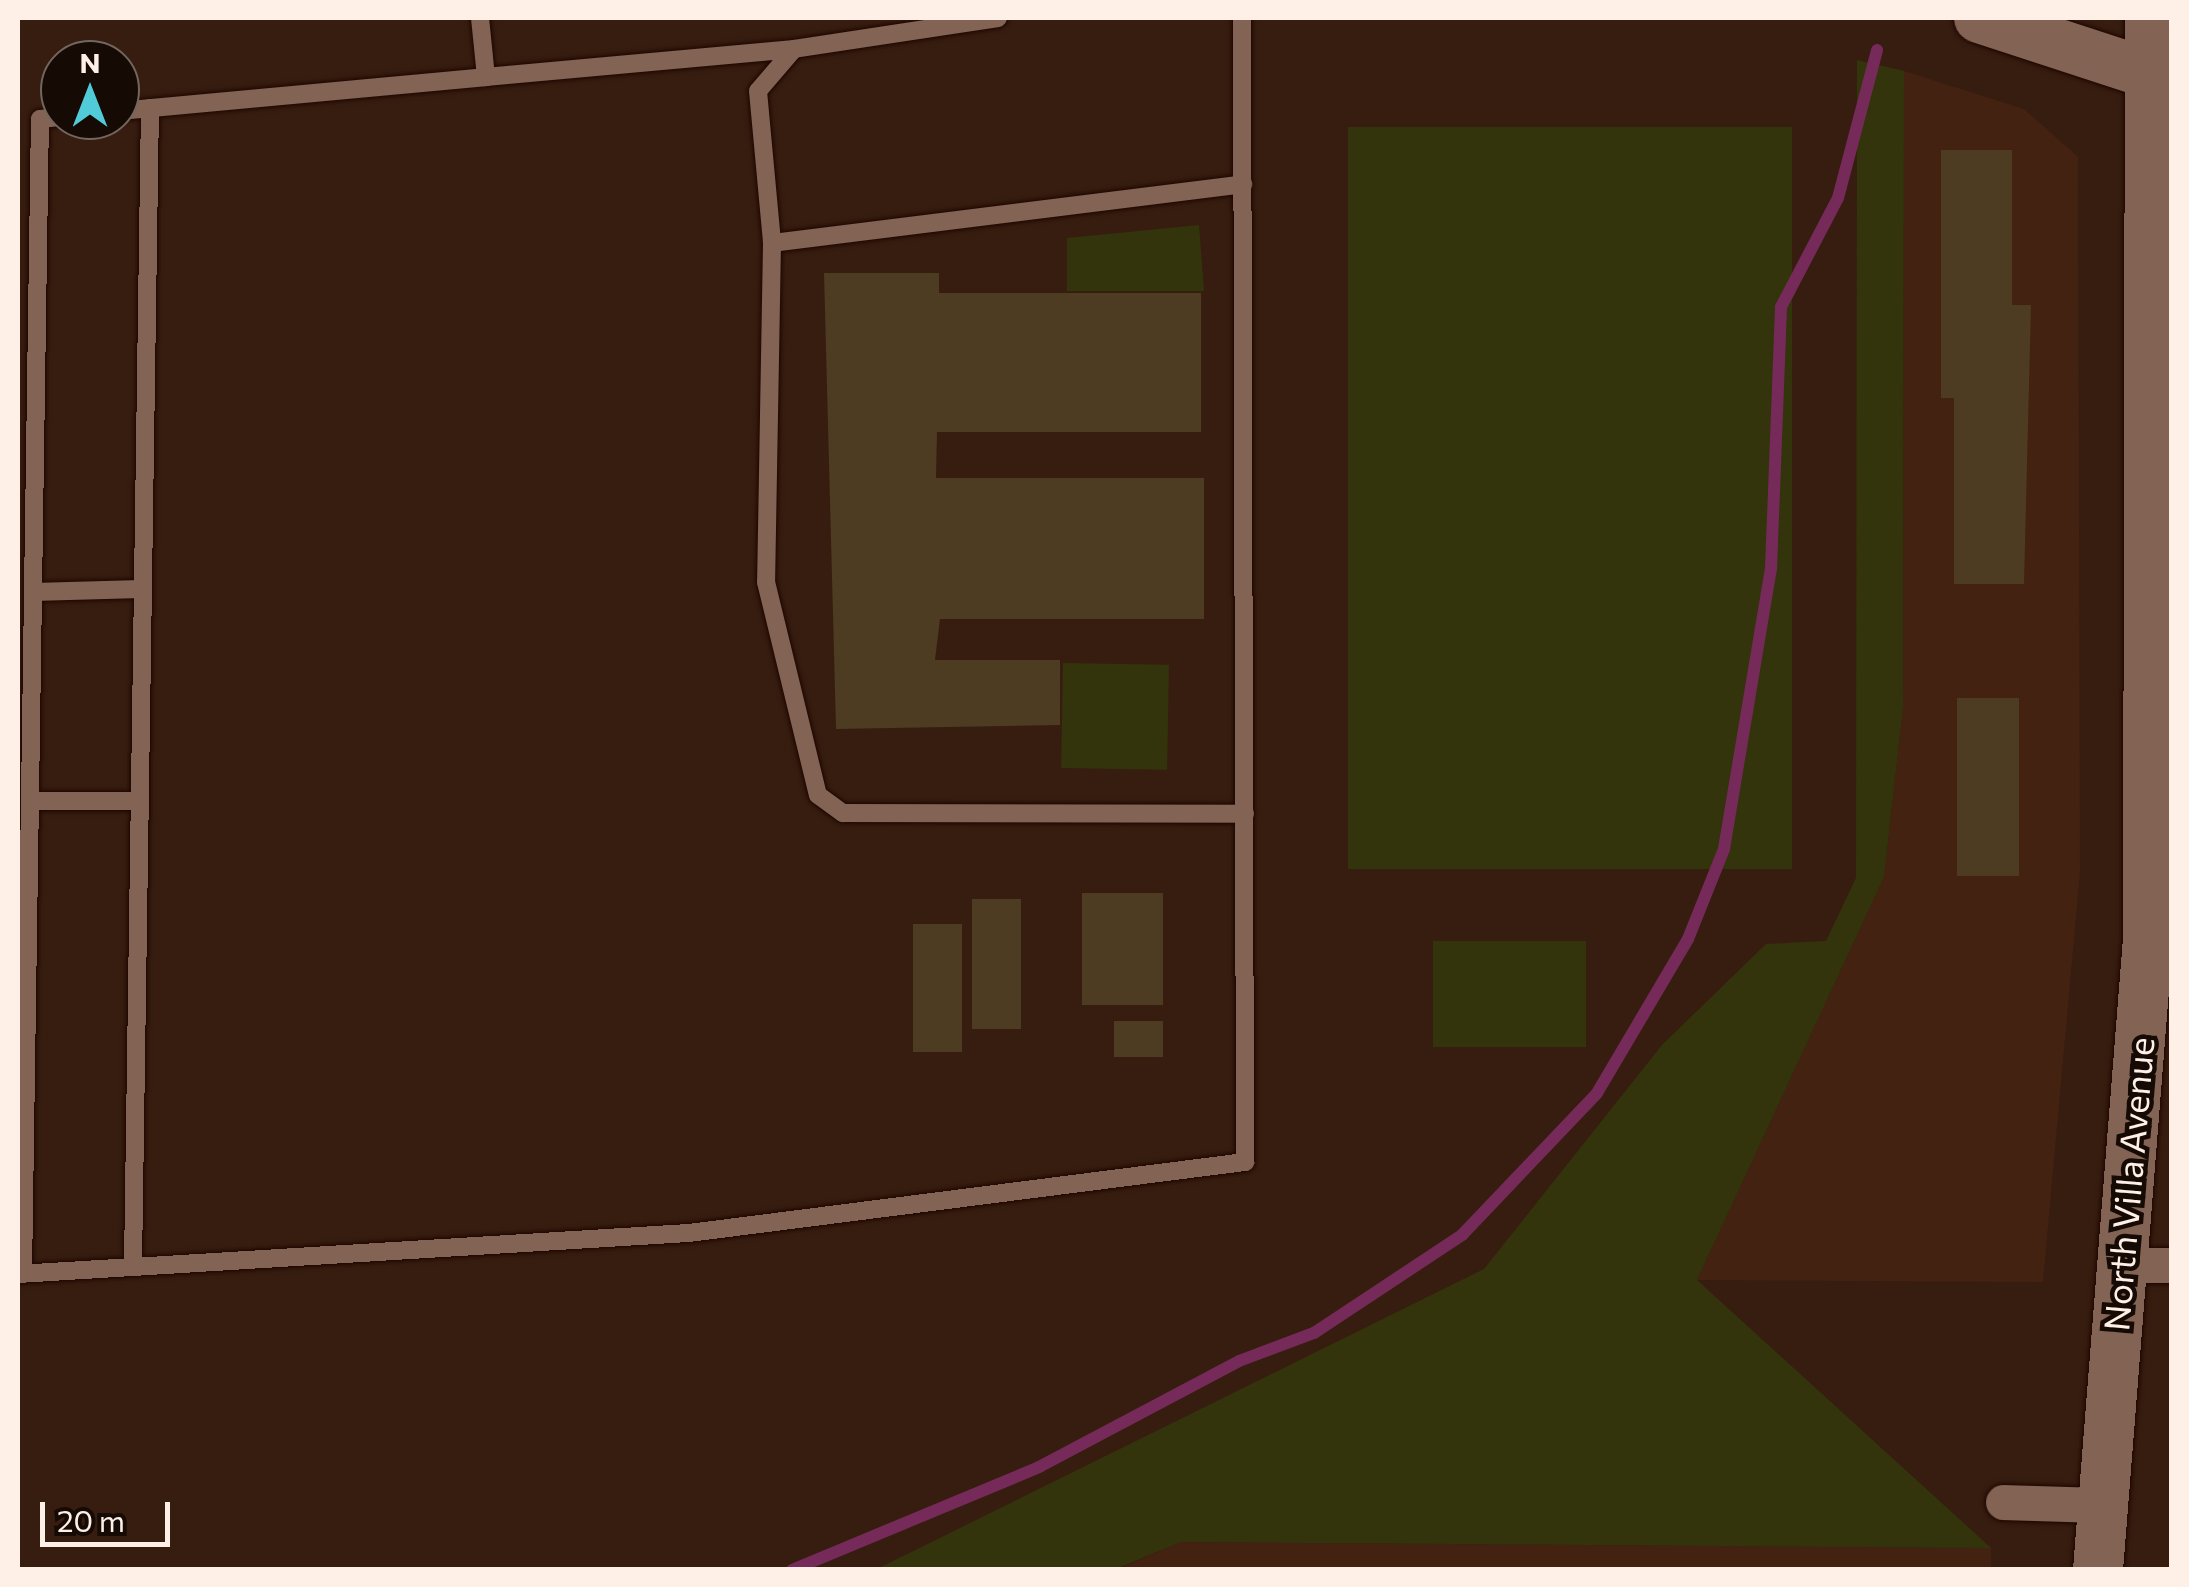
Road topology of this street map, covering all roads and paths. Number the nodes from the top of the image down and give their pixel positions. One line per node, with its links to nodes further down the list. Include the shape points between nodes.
1 (480, 18): 7 (lane)
2 (998, 18): 6 (lane)
3 (1242, 18): 12 (lane)
4 (1979, 18): 8 (main road)
5 (2150, 18): 8 (main road, North Villa Avenue)
6 (794, 49): 7 (lane); 13 (lane, via 758,91)
7 (486, 77): 9 (lane)
8 (2161, 77): 14 (main road, North Villa Avenue)
9 (150, 108): 10 (lane); 15 (lane)
10 (140, 109)
11 (40, 119): 16 (lane)
12 (1243, 184): 13 (lane); 20 (lane)
13 (772, 242): 20 (lane, via 766,582 828,808)
14 (2161, 287): 17 (main road, North Villa Avenue)
15 (141, 589): 16 (lane); 19 (lane)
16 (32, 592): 18 (lane)
17 (2161, 687): 21 (main road, North Villa Avenue)
18 (30, 801): 19 (lane); 25 (lane)
19 (140, 801): 23 (lane)
20 (1245, 814): 23 (lane, via 1245,1162 689,1233)
21 (2157, 1019): 22 (main road, North Villa Avenue)
22 (2120, 1264): 24 (street); 27 (main road, North Villa Avenue)
23 (133, 1265): 25 (lane)
24 (2172, 1265)
25 (20, 1274)
26 (2004, 1502): 27 (street)
27 (2100, 1504): 28 (main road, North Villa Avenue)
28 (2098, 1570)

